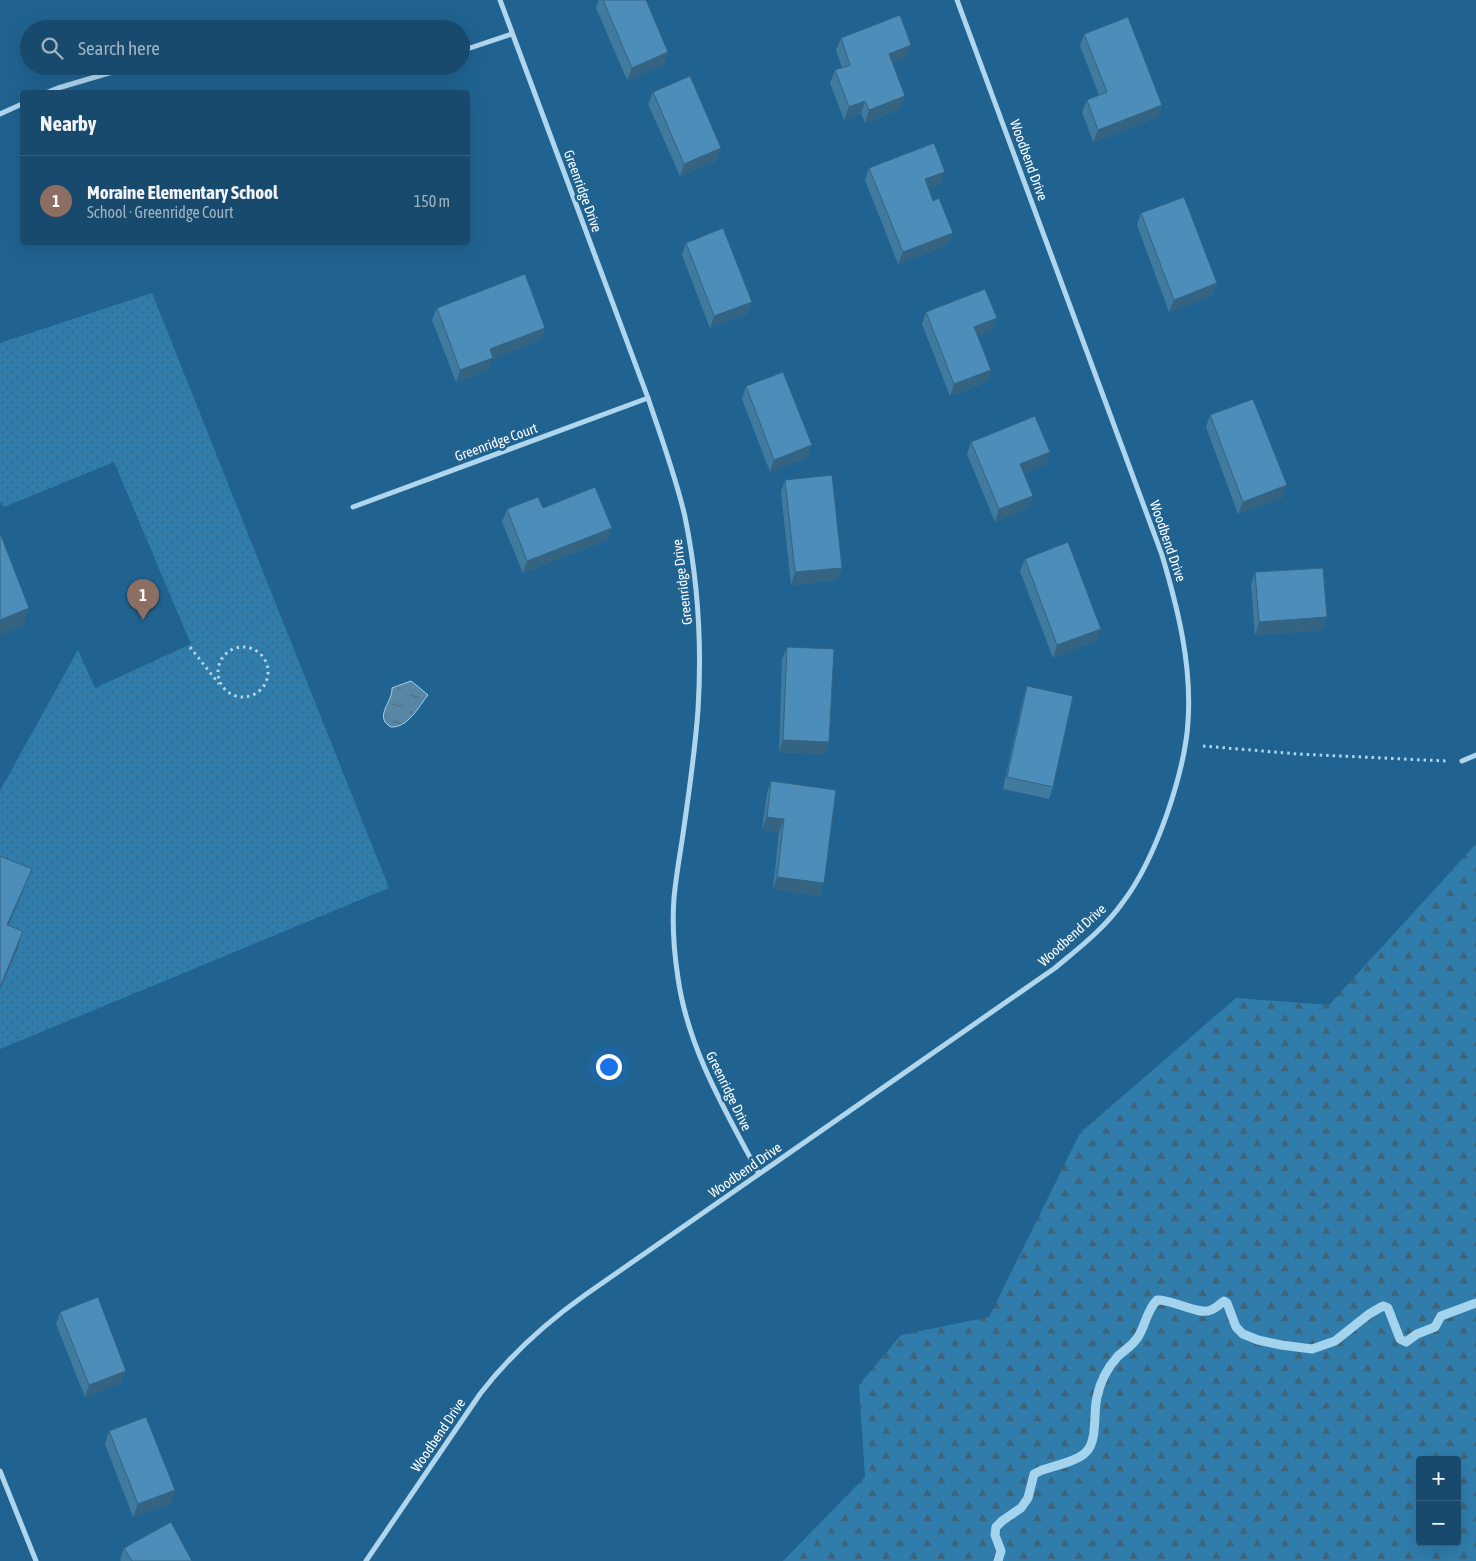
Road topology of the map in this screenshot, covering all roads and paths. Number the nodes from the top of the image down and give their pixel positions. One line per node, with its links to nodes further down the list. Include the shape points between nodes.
1 (500, 0): 3 (street, Greenridge Drive)
2 (958, 0): 13 (street, Woodbend Drive, via 1165,563 1186,656 1189,687)
3 (512, 34): 4 (street); 9 (street, Greenridge Drive)
4 (470, 48)
5 (102, 75): 6 (street)
6 (53, 90)
7 (20, 105): 8 (street)
8 (0, 114)
9 (648, 398): 10 (street, Greenridge Court); 16 (street, Greenridge Drive, via 684,516 698,617 698,709 674,898 673,933 678,979 688,1026 706,1073)
10 (353, 507)
11 (190, 647): 12 (path)
12 (223, 688): 12 (path, via 229,694 244,698 259,692 268,679 267,664 262,656 247,647 230,650 219,664 219,681)
13 (1185, 745): 15 (path); 16 (street, Woodbend Drive, via 1175,789 1156,844 1123,903 1100,928 1040,980)
14 (1476, 755): 15 (street)
15 (1462, 761)
16 (759, 1174): 19 (street, Woodbend Drive, via 555,1316 516,1352 464,1416)
17 (0, 1471): 18 (street)
18 (36, 1561)
19 (366, 1561)

